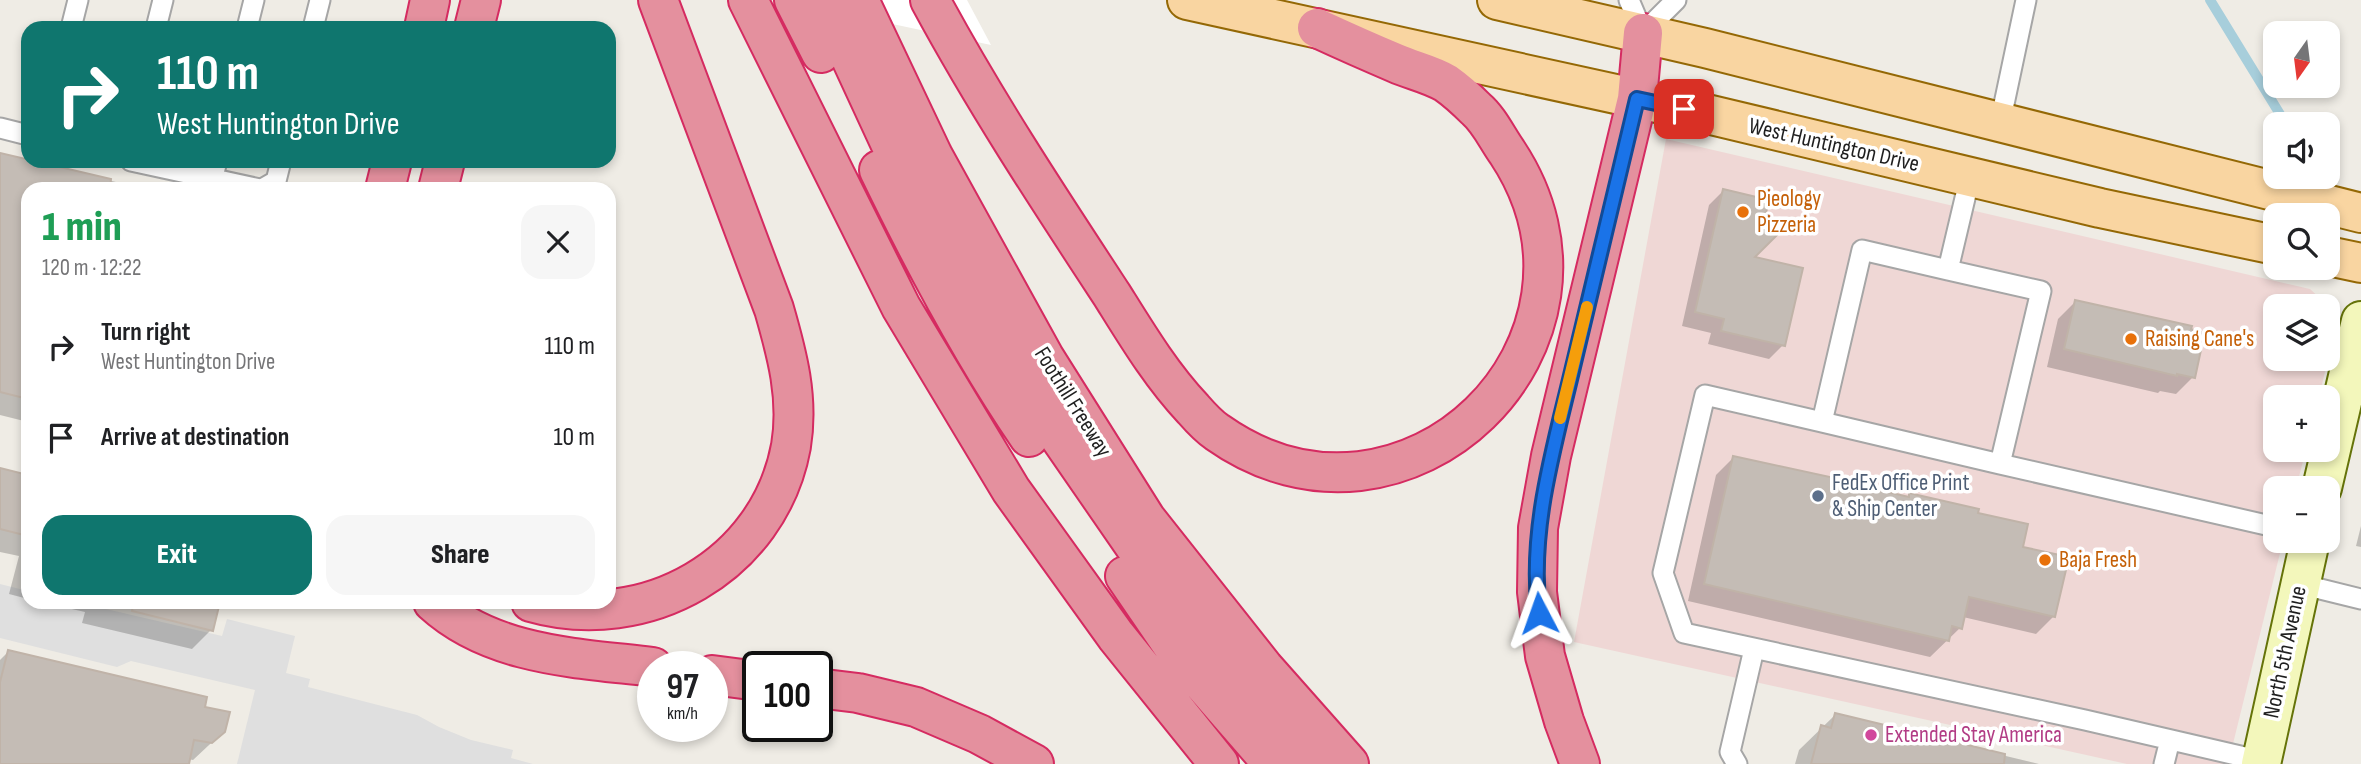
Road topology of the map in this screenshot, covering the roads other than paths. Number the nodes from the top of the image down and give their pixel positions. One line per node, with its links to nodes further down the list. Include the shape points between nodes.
1 (78, 0): 16 (lane)
2 (163, 0): 17 (lane)
3 (254, 0): 18 (lane)
4 (320, 0): 19 (lane)
5 (430, 0): 20 (highway)
6 (481, 0): 21 (highway)
7 (658, 0): 45 (highway, via 774,309 793,385 791,446 766,512 725,561 703,578 624,609)
8 (748, 0): 52 (highway, via 901,307 1011,491 1115,636)
9 (930, 0): 22 (highway, via 1050,200 1170,384 1213,430 1268,461 1330,472 1363,471 1423,454 1450,439 1497,397 1528,343 1542,283 1542,251 1528,192 1480,112 1445,83)
10 (1187, 0): 22 (main road, West Huntington Drive)
11 (1497, 0): 15 (main road)
12 (1676, 0): 15 (lane)
13 (2026, 0): 24 (lane)
14 (828, 5): 53 (highway, via 915,244 1010,409 1181,658); 54 (highway, via 892,146 1047,419 1161,584); 55 (highway, Foothill Freeway, via 933,156 1044,357 1146,519 1264,668)
15 (1636, 16): 23 (highway); 24 (main road)
16 (73, 21)
17 (158, 21)
18 (249, 21)
19 (315, 21)
20 (426, 21)
21 (476, 21)
22 (1317, 28): 23 (main road, West Huntington Drive)
23 (1637, 99): 29 (main road, West Huntington Drive); 56 (highway, via 1551,456 1538,528 1537,592 1545,656)
24 (2000, 123): 31 (main road)
25 (0, 128): 26 (lane)
26 (21, 133)
27 (189, 168): 28 (lane)
28 (214, 171): 30 (lane)
29 (1970, 177): 32 (main road, West Huntington Drive); 35 (lane)
30 (243, 182)
31 (2361, 213)
32 (2263, 242)
33 (2340, 259): 34 (main road)
34 (2361, 263)
35 (1948, 270): 37 (lane, via 1862,250); 38 (lane, via 2041,291)
36 (2361, 321): 39 (street)
37 (1822, 422): 38 (lane); 46 (lane, via 1704,395 1663,573 1684,633)
38 (2000, 464): 40 (lane)
39 (2325, 476)
40 (2263, 524)
41 (2306, 553): 42 (street, North 5th Avenue)
42 (2300, 584): 43 (lane); 50 (street, North 5th Avenue)
43 (2361, 600)
44 (443, 609): 47 (highway, via 470,627 512,645)
45 (559, 609)
46 (1754, 649): 49 (lane); 57 (lane, via 1730,752)
47 (637, 665)
48 (833, 690): 51 (highway, via 916,707)
49 (2170, 740): 50 (lane); 58 (lane)
50 (2262, 763)
51 (1034, 764)
52 (1219, 764)
53 (1273, 764)
54 (1310, 764)
55 (1349, 764)
56 (1580, 764)
57 (1737, 764)
58 (2164, 764)

